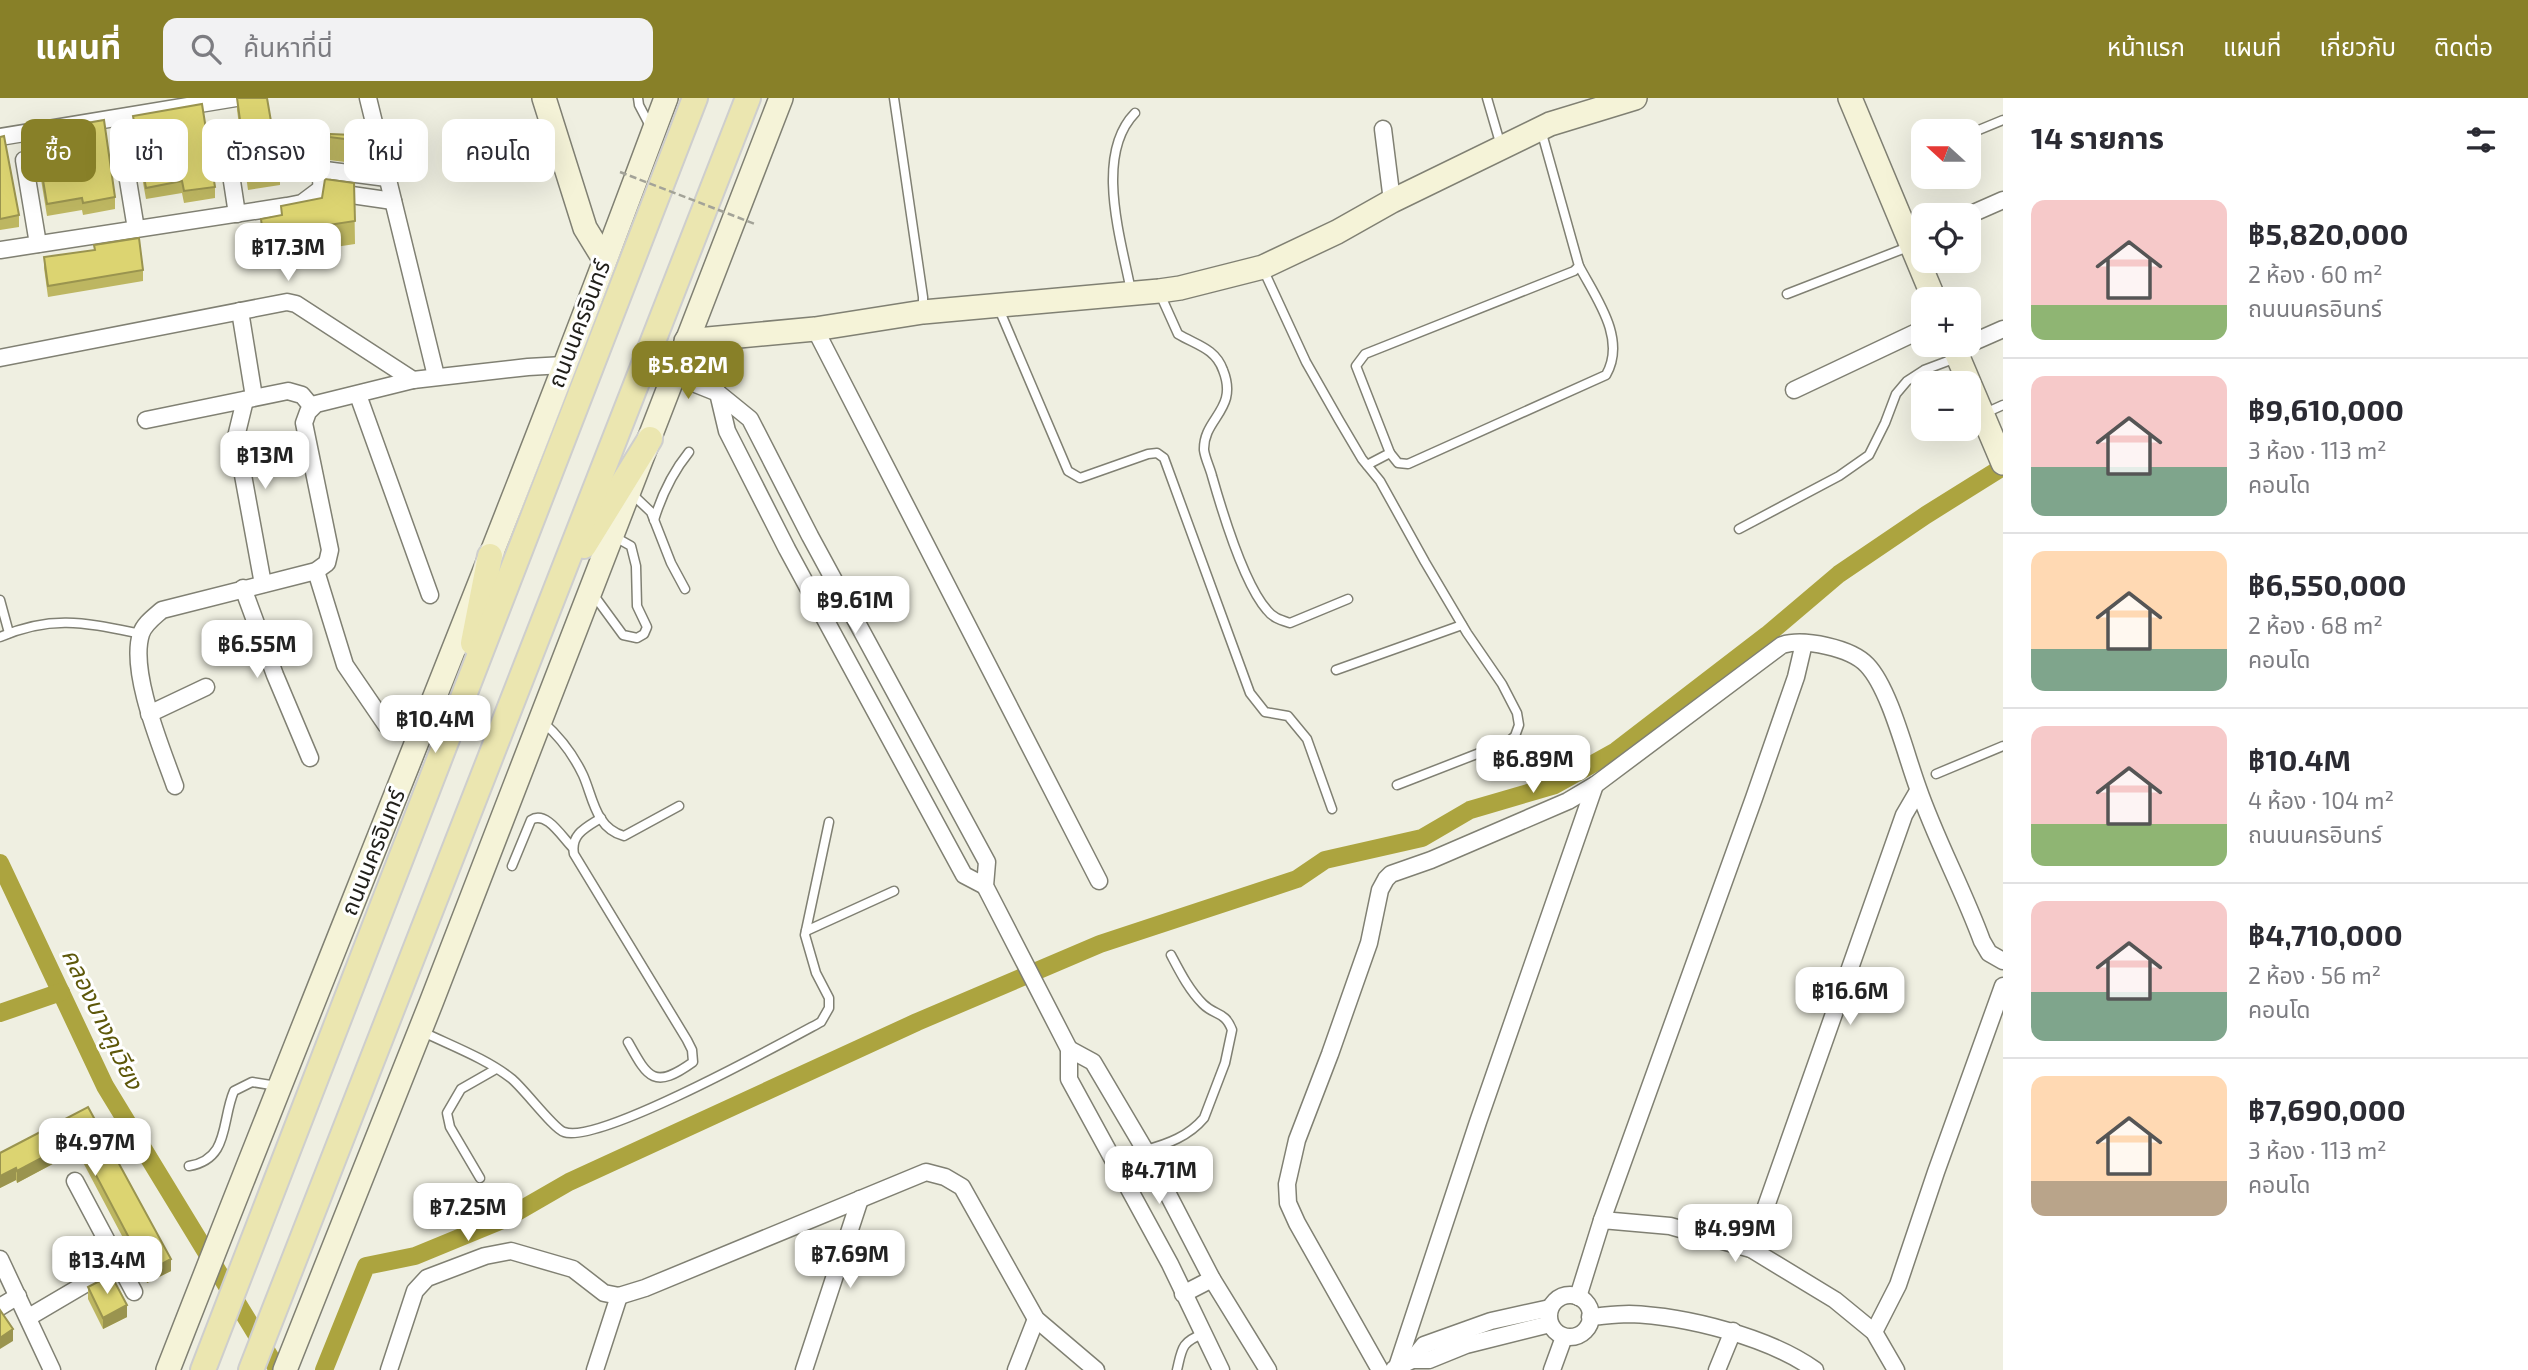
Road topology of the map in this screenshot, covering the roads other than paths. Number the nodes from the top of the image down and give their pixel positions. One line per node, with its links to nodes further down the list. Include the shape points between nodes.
1 (236, 98): 20 (street)
2 (368, 98): 14 (street)
3 (544, 98): 38 (main road, via 585,228)
4 (638, 98): 19 (lane)
5 (666, 98): 19 (main road, ถนนนครอินทร์)
6 (695, 98): 96 (main road, ถนนนครอินทร์)
7 (748, 98): 89 (main road)
8 (781, 98): 51 (main road)
9 (894, 98): 46 (lane)
10 (1488, 98): 21 (lane)
11 (1635, 98): 17 (main road)
12 (1850, 98): 34 (main road)
13 (1135, 113): 42 (lane, via 1120,133 1113,168)
14 (373, 119)
15 (2003, 120): 18 (lane)
16 (1383, 129): 30 (street)
17 (1541, 129): 21 (main road); 39 (lane)
18 (1981, 129)
19 (653, 132): 38 (main road, ถนนนครอินทร์)
20 (0, 136)
21 (1501, 148): 30 (main road)
22 (344, 172): 27 (street, via 325,170)
23 (28, 182): 35 (street)
24 (128, 182): 33 (street)
25 (232, 182): 32 (street)
26 (388, 182): 29 (street)
27 (323, 188): 29 (street); 32 (street, via 302,203)
28 (2003, 200): 31 (street)
29 (393, 201): 57 (street)
30 (1392, 201): 40 (main road)
31 (1981, 210)
32 (237, 214): 33 (street)
33 (136, 229): 35 (street)
34 (1911, 229)
35 (38, 244): 37 (street)
36 (1911, 244): 43 (lane)
37 (0, 250)
38 (604, 259): 55 (main road, ถนนนครอินทร์)
39 (1579, 266): 69 (lane, via 1360,358 1356,366); 69 (lane, via 1607,319 1614,346 1606,375 1408,464 1398,463)
40 (1263, 267): 41 (main road); 72 (lane, via 1306,362)
41 (1159, 291): 42 (main road); 87 (lane, via 1178,334 1211,351 1224,372 1225,406 1205,450 1218,500 1253,591 1272,615 1290,622)
42 (1132, 294): 44 (main road)
43 (1787, 294)
44 (998, 306): 46 (main road); 110 (lane, via 1068,471 1080,478 1148,454 1164,458 1251,694 1265,712 1287,716 1307,738)
45 (240, 311): 54 (street); 58 (street, via 296,304); 62 (street)
46 (923, 312): 47 (main road)
47 (815, 329): 51 (main road); 115 (street)
48 (2003, 329): 50 (street)
49 (1911, 335): 59 (street)
50 (1981, 339)
51 (686, 341): 56 (main road)
52 (1945, 357): 76 (lane, via 1907,381 1896,394 1869,455 1839,477)
53 (1963, 357): 65 (main road)
54 (0, 358)
55 (564, 365): 57 (street); 80 (main road, ถนนนครอินทร์)
56 (673, 375): 60 (street); 67 (main road)
57 (436, 376): 58 (street)
58 (413, 380): 61 (street)
59 (1794, 390)
60 (718, 393): 71 (street, via 750,419); 73 (street, via 727,431)
61 (358, 396): 64 (street); 86 (street)
62 (250, 399): 64 (street, via 292,391); 66 (street); 82 (street, via 236,437)
63 (2003, 405): 65 (lane)
64 (312, 407): 81 (street, via 304,423 330,555)
65 (1982, 415): 70 (main road)
66 (146, 420)
67 (650, 439): 74 (main road); 89 (main road)
68 (689, 452): 75 (lane, via 660,498)
69 (1390, 453): 72 (lane)
70 (1999, 454)
71 (772, 462): 73 (street); 78 (street)
72 (1367, 465): 90 (lane)
73 (748, 474): 79 (street)
74 (630, 491): 75 (lane); 77 (main road)
75 (654, 520): 84 (lane)
76 (1739, 529)
77 (613, 535): 85 (main road); 85 (lane, via 631,546 637,606 647,627 644,634 637,638 623,635)
78 (810, 536): 79 (street); 100 (street)
79 (787, 549): 102 (street)
80 (490, 556): 96 (main road); 126 (main road, ถนนนครอินทร์)
81 (316, 571): 82 (street); 99 (street, via 345,665)
82 (263, 584): 83 (street)
83 (243, 588): 91 (street, via 162,610); 103 (street)
84 (685, 589)
85 (591, 590): 98 (main road)
86 (430, 595)
87 (1348, 599)
88 (0, 600): 92 (lane)
89 (551, 600): 157 (main road)
90 (1462, 625): 94 (lane); 105 (lane, via 1517,713 1515,736 1503,747)
91 (141, 634): 92 (lane, via 56,621); 97 (street, via 140,666)
92 (4, 635)
93 (1804, 643): 106 (street, via 1782,645); 108 (street, via 1844,652 1867,664 1896,723); 133 (street, via 1754,798)
94 (1336, 670)
95 (206, 687): 97 (street)
96 (460, 709): 156 (main road, ถนนนครอินทร์)
97 (149, 714): 107 (street)
98 (541, 719): 111 (lane, via 562,739); 122 (main road)
99 (386, 725)
100 (923, 744): 102 (street); 116 (street, via 987,862)
101 (2003, 746): 104 (lane)
102 (900, 757): 116 (street, via 964,875)
103 (310, 758)
104 (1936, 774)
105 (1397, 785)
106 (1595, 785): 153 (street); 166 (street, via 1568,801 1391,874 1380,890 1369,943 1297,1140 1287,1184 1288,1203 1297,1223)
107 (175, 786)
108 (1918, 790): 120 (street, via 1982,941 1989,953); 134 (street, via 1900,828)
109 (679, 806): 111 (lane, via 624,836)
110 (1332, 809)
111 (601, 818): 113 (lane, via 578,833)
112 (829, 822): 118 (lane)
113 (572, 847): 114 (lane, via 547,821 535,817); 123 (lane, via 688,1040 693,1062 658,1079 643,1070)
114 (512, 866)
115 (1099, 881)
116 (985, 886): 124 (street)
117 (894, 891): 118 (lane)
118 (806, 931): 125 (lane, via 807,947 829,998 830,1008 821,1022 736,1069 643,1111 584,1133 565,1133 523,1089)
119 (1171, 955): 127 (lane, via 1205,1007 1223,1015 1232,1030 1225,1063 1198,1125 1169,1144)
120 (2003, 961)
121 (2003, 986): 149 (street, via 1898,1285)
122 (420, 1031): 125 (lane); 152 (main road)
123 (628, 1042)
124 (1069, 1049): 127 (street, via 1093,1062); 129 (street, via 1069,1079)
125 (496, 1069): 130 (lane, via 461,1089 447,1113 450,1127)
126 (279, 1087): 128 (lane, via 252,1082 237,1088 215,1153 203,1164); 155 (main road, ถนนนครอินทร์)
127 (1145, 1150): 129 (street); 137 (street)
128 (189, 1166)
129 (1117, 1167): 139 (street)
130 (480, 1178)
131 (75, 1181): 136 (street)
132 (860, 1199): 141 (street); 147 (street, via 926,1172 962,1187); 160 (street)
133 (1602, 1220): 134 (street, via 1670,1226); 142 (street)
134 (1751, 1249): 149 (street, via 1835,1300)
135 (0, 1259): 140 (street)
136 (119, 1264): 138 (street); 145 (street)
137 (1212, 1279): 139 (street); 165 (street)
138 (134, 1292)
139 (1183, 1294): 150 (street)
140 (18, 1296): 143 (street); 145 (street)
141 (619, 1296): 158 (street, via 604,1293 573,1269 512,1251 485,1256 421,1283); 159 (street)
142 (1578, 1297): 144 (street, via 1562,1297); 146 (street)
143 (0, 1307)
144 (1550, 1316): 151 (street, via 1554,1331); 153 (street)
145 (29, 1317): 154 (street)
146 (1590, 1317): 148 (street, via 1629,1314); 151 (street, via 1584,1332)
147 (1036, 1319): 161 (street); 162 (street)
148 (1733, 1331): 168 (street); 169 (street)
149 (1874, 1332): 170 (street)
150 (1203, 1334): 163 (lane, via 1183,1346); 164 (street)
151 (1564, 1337): 167 (street)
152 (288, 1361)
153 (1394, 1369)
154 (52, 1370)
155 (168, 1370)
156 (203, 1370)
157 (251, 1370)
158 (389, 1370)
159 (595, 1370)
160 (804, 1370)
161 (1016, 1370)
162 (1096, 1370)
163 (1177, 1370)
164 (1221, 1370)
165 (1268, 1370)
166 (1380, 1370)
167 (1552, 1370)
168 (1717, 1370)
169 (1815, 1370)
170 (1896, 1370)

